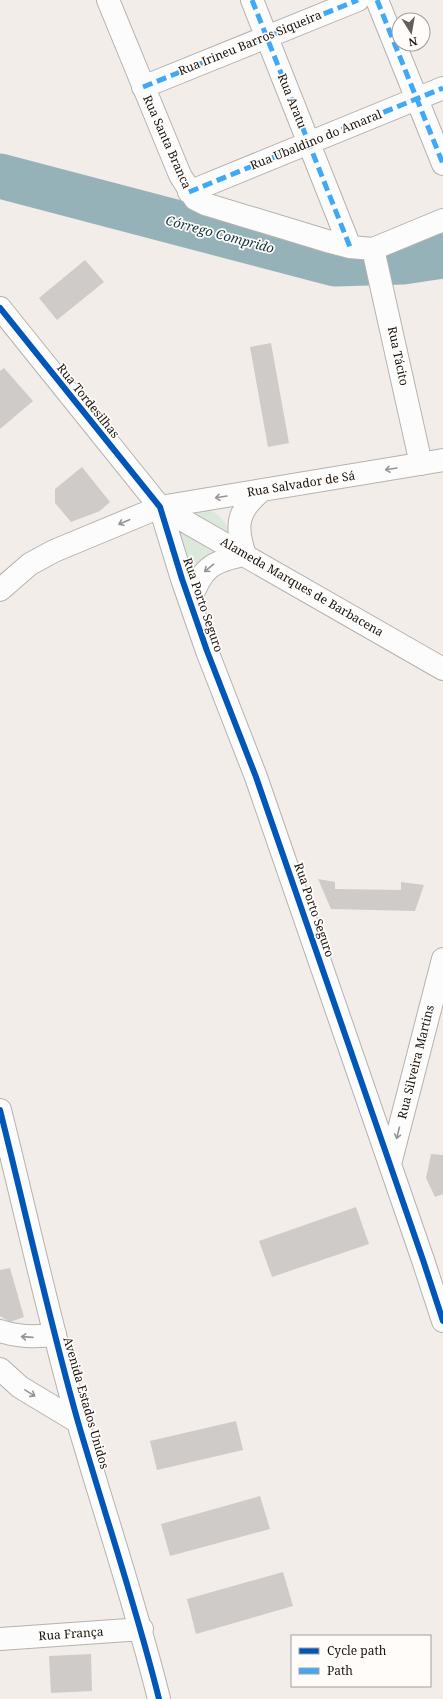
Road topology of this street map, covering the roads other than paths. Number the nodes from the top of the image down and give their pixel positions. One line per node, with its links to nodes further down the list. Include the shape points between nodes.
1 (108, 0): 6 (street, Rua Santa Branca)
2 (252, 0): 5 (street, Rua Aratu)
3 (358, 0): 5 (street, Rua Irineu Barros Siqueira)
4 (377, 0): 8 (street)
5 (266, 37): 6 (street, Rua Irineu Barros Siqueira); 9 (street, Rua Aratu)
6 (143, 87): 11 (street, Rua Santa Branca)
7 (443, 88): 8 (street, Rua Ubaldino do Amaral)
8 (417, 99): 9 (street, Rua Ubaldino do Amaral); 10 (street)
9 (309, 144): 11 (street, Rua Ubaldino do Amaral); 13 (street, Rua Aratu)
10 (443, 164)
11 (189, 192): 13 (street, Rua Santa Branca, via 195,199 216,209)
12 (443, 220): 14 (street)
13 (350, 247): 14 (street, Rua Santa Branca)
14 (376, 258): 17 (street, Rua Tácito)
15 (0, 308): 19 (street, Rua Tordesilhas)
16 (443, 460): 17 (street, Rua Salvador de Sá)
17 (421, 464): 18 (street, Rua Salvador de Sá, one-way to 18)
18 (261, 491): 19 (street, Rua Salvador de Sá, one-way to 19); 20 (street, via 250,500 239,522 238,531)
19 (160, 507): 20 (street, Alameda Marques de Barbacena); 21 (street, Rua Salvador de Sá, one-way to 21, via 54,551 30,564); 22 (street, Rua Porto Seguro)
20 (245, 555): 22 (street, one-way to 22, via 213,565 201,575); 23 (street, Alameda Marques de Barbacena)
21 (0, 590)
22 (190, 602): 26 (street, Rua Porto Seguro, via 256,777)
23 (443, 668)
24 (443, 959): 26 (street, Rua Silveira Martins, one-way to 26)
25 (0, 1110): 30 (street, Avenida Estados Unidos)
26 (390, 1164): 27 (street, Rua Porto Seguro)
27 (433, 1263): 28 (street, Rua Porto Seguro)
28 (443, 1321)
29 (0, 1331): 30 (street, one-way to 29, via 40,1337 19,1336)
30 (55, 1334): 32 (street, Avenida Estados Unidos)
31 (0, 1369): 32 (street, one-way to 32, via 20,1387)
32 (78, 1422): 33 (street, Avenida Estados Unidos)
33 (142, 1629): 34 (street, Rua França); 35 (street, Avenida Estados Unidos)
34 (0, 1639)
35 (154, 1678): 36 (street); 37 (street, Avenida Estados Unidos)
36 (144, 1699)
37 (159, 1699)

